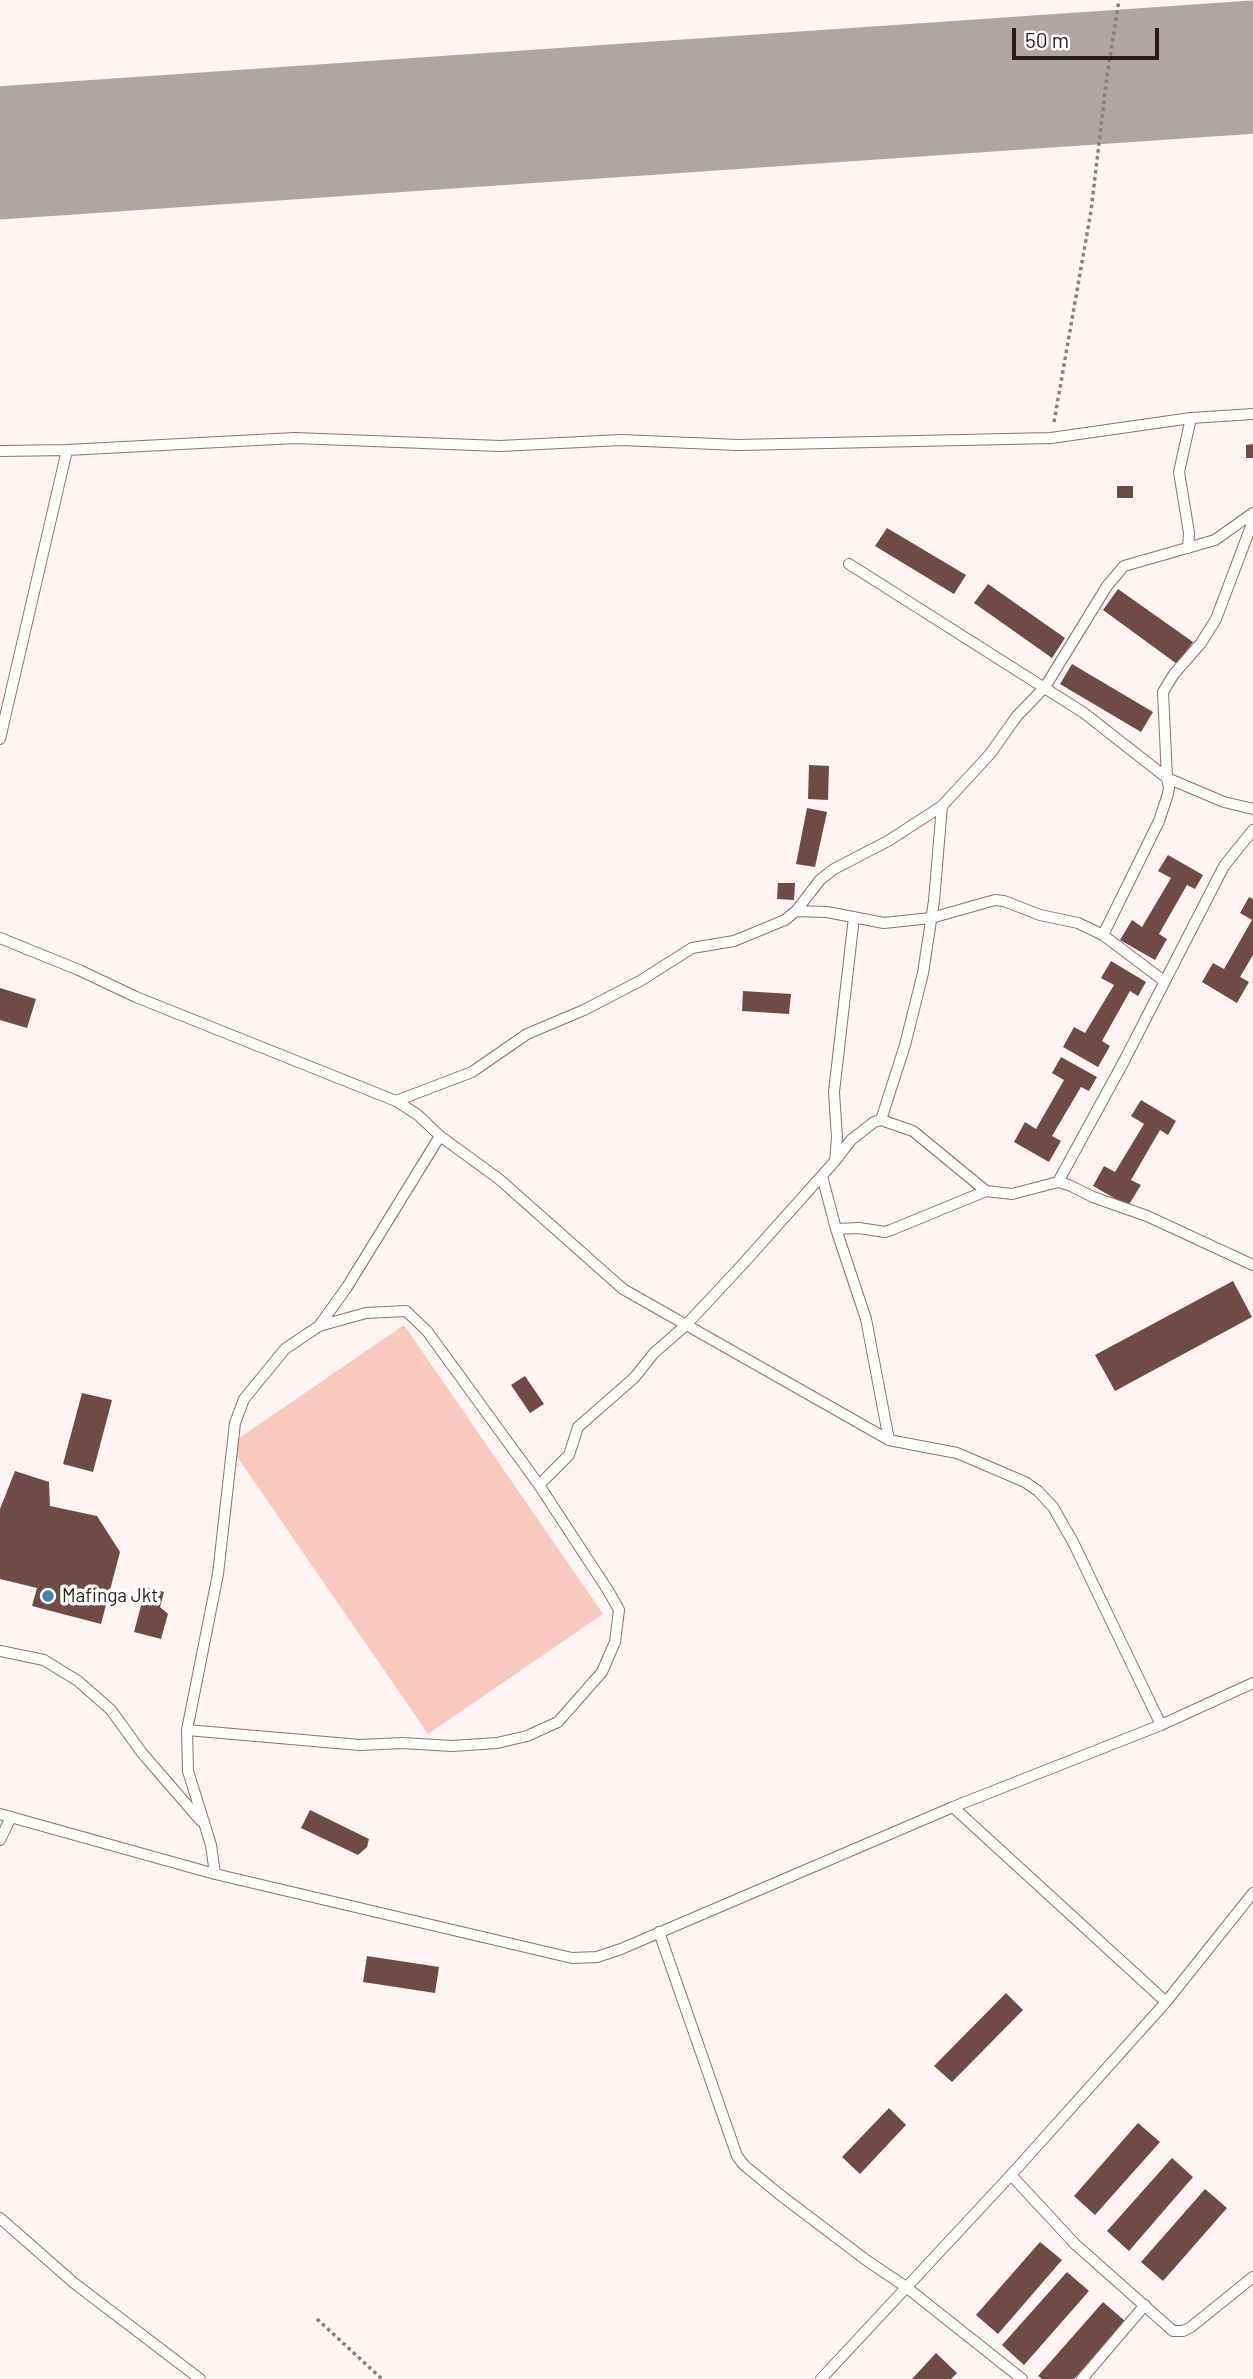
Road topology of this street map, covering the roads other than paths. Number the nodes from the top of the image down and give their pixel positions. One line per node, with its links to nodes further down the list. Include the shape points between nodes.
1 (1253, 414): 2 (lane)
2 (1191, 418): 3 (lane, via 1051,438 738,445 621,440 500,446 295,438); 7 (lane, via 1179,472)
3 (67, 450): 4 (lane); 10 (lane)
4 (0, 451)
5 (1253, 513): 7 (lane, via 1215,540)
6 (1253, 521): 11 (lane, via 1216,619 1163,692)
7 (1188, 548): 9 (lane, via 1133,562 1116,573)
8 (849, 564): 9 (lane)
9 (1045, 687): 11 (lane); 12 (lane)
10 (0, 739)
11 (1167, 778): 13 (lane); 18 (lane, via 1170,788 1159,821)
12 (942, 806): 15 (lane, via 834,869); 17 (lane)
13 (1253, 809)
14 (1253, 830): 20 (lane, via 1224,866)
15 (796, 911): 16 (lane); 21 (lane, via 768,928 692,948 640,981 527,1034 472,1072)
16 (854, 917): 17 (lane, via 884,923); 24 (lane, via 834,1092)
17 (931, 918): 18 (lane, via 995,900); 22 (lane, via 923,973)
18 (1104, 935): 20 (lane)
19 (0, 937): 21 (lane, via 136,997)
20 (1164, 981): 26 (lane)
21 (397, 1101): 23 (lane)
22 (881, 1120): 24 (lane, via 850,1140); 27 (lane, via 913,1131)
23 (440, 1136): 30 (lane); 31 (lane, via 499,1179 623,1289)
24 (835, 1161): 25 (lane)
25 (822, 1176): 28 (lane); 31 (lane)
26 (1058, 1182): 27 (lane, via 1012,1194); 29 (lane, via 1147,1216)
27 (986, 1191): 28 (lane, via 885,1232)
28 (836, 1228): 32 (lane, via 866,1320)
29 (1253, 1265)
30 (319, 1326): 33 (lane, via 366,1313 406,1311 427,1331); 37 (lane, via 285,1349 244,1399 235,1423 218,1574)
31 (685, 1326): 32 (lane); 33 (lane, via 578,1427 569,1455)
32 (889, 1440): 36 (lane, via 957,1453 1038,1491 1073,1542)
33 (539, 1485): 37 (lane, via 619,1609 615,1642 602,1672 558,1722 497,1743 452,1746 360,1745)
34 (0, 1651): 41 (lane, via 44,1660 78,1681 111,1710)
35 (1253, 1683): 36 (lane)
36 (1161, 1725): 38 (lane)
37 (187, 1730): 41 (lane, via 188,1771)
38 (953, 1807): 45 (lane); 46 (lane)
39 (0, 1814): 40 (lane)
40 (11, 1817): 42 (lane); 43 (lane)
41 (204, 1825): 43 (lane)
42 (0, 1840)
43 (215, 1874): 45 (lane, via 572,1958 621,1950)
44 (1253, 1893): 46 (lane)
45 (659, 1932): 50 (lane, via 737,2156 779,2194)
46 (1166, 2002): 47 (lane)
47 (1011, 2175): 50 (lane); 51 (lane, via 1075,2244)
48 (0, 2218): 52 (lane, via 75,2283)
49 (1253, 2277): 51 (lane, via 1183,2331 1173,2331)
50 (906, 2287): 53 (lane); 54 (lane)
51 (1145, 2305): 55 (lane)
52 (200, 2379)
53 (821, 2379)
54 (1022, 2379)
55 (1082, 2379)

